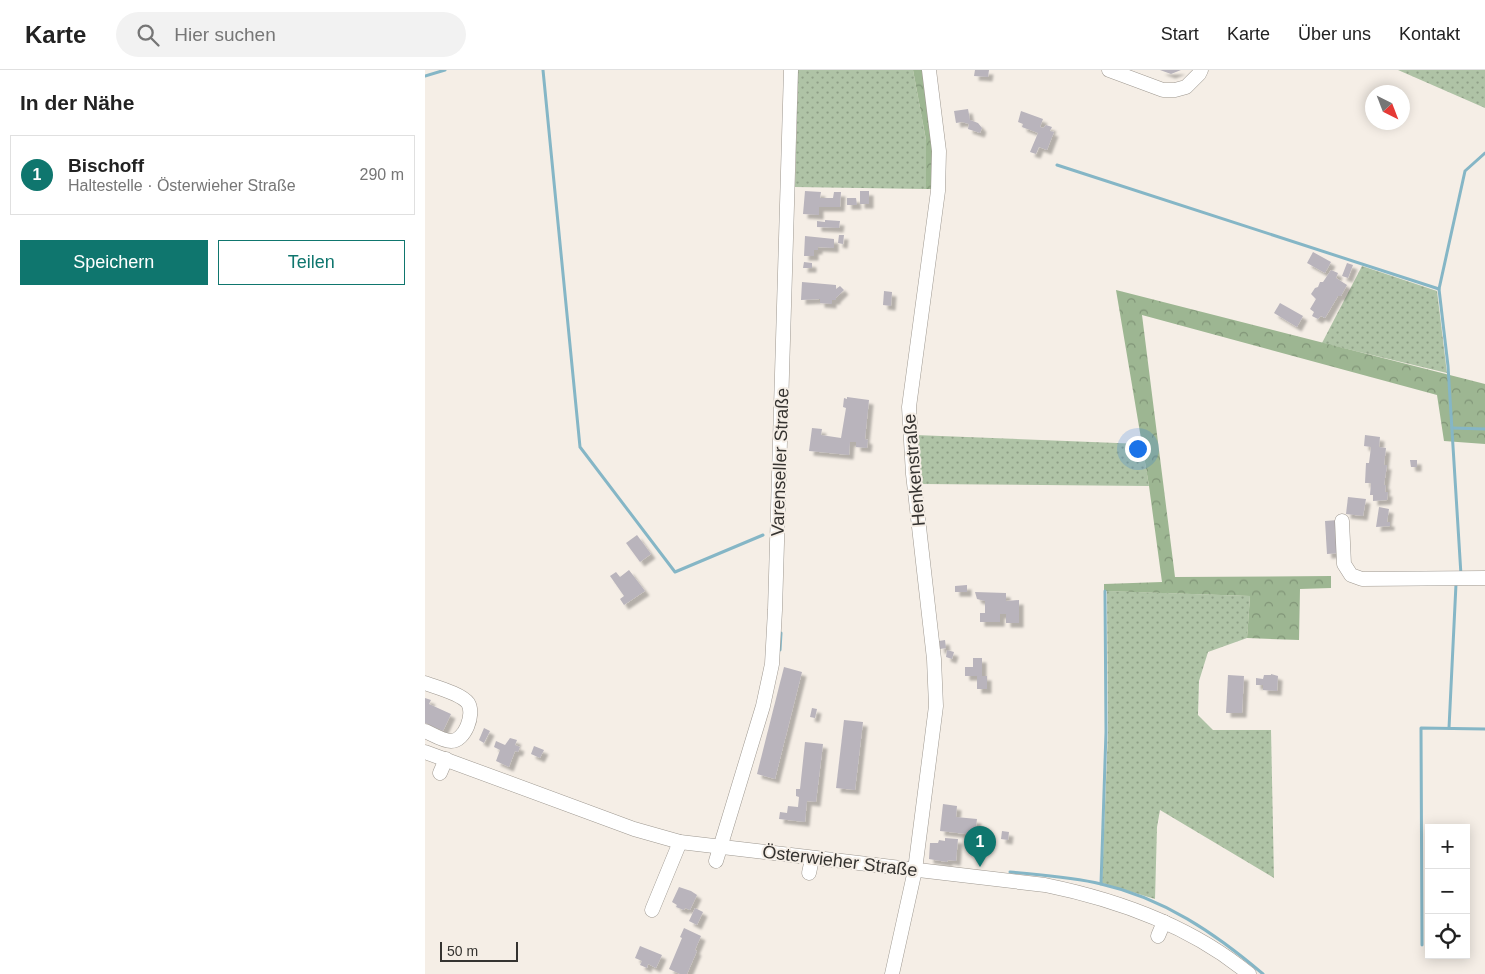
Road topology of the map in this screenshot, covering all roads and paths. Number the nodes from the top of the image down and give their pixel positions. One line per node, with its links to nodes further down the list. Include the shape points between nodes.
1 (791, 70): 13 (street, Varenseller Straße, via 772,664 763,706)
2 (929, 70): 16 (street, Henkenstraße, via 939,152 937,191 909,407 936,696)
3 (1109, 70): 4 (street, via 1163,90 1185,87)
4 (1201, 70)
5 (1342, 521): 6 (street, via 1344,564 1351,575 1362,579)
6 (1485, 578)
7 (425, 682): 8 (street, via 461,697 470,709 468,725 457,740 447,741)
8 (425, 731)
9 (425, 752): 10 (street, Österwieher Straße)
10 (446, 760): 11 (street); 12 (street, Österwieher Straße)
11 (440, 773)
12 (680, 842): 13 (street, Österwieher Straße); 18 (street)
13 (719, 847): 14 (street, Österwieher Straße); 15 (street, Varenseller Straße)
14 (812, 859): 16 (street, Österwieher Straße); 17 (street)
15 (716, 861)
16 (915, 870): 19 (street, Österwieher Straße, via 1045,885 1106,900); 21 (street, Henkenstraße)
17 (809, 873)
18 (652, 910)
19 (1165, 922): 20 (street); 22 (street, Österwieher Straße, via 1202,941)
20 (1158, 936)
21 (892, 974)
22 (1249, 974)

